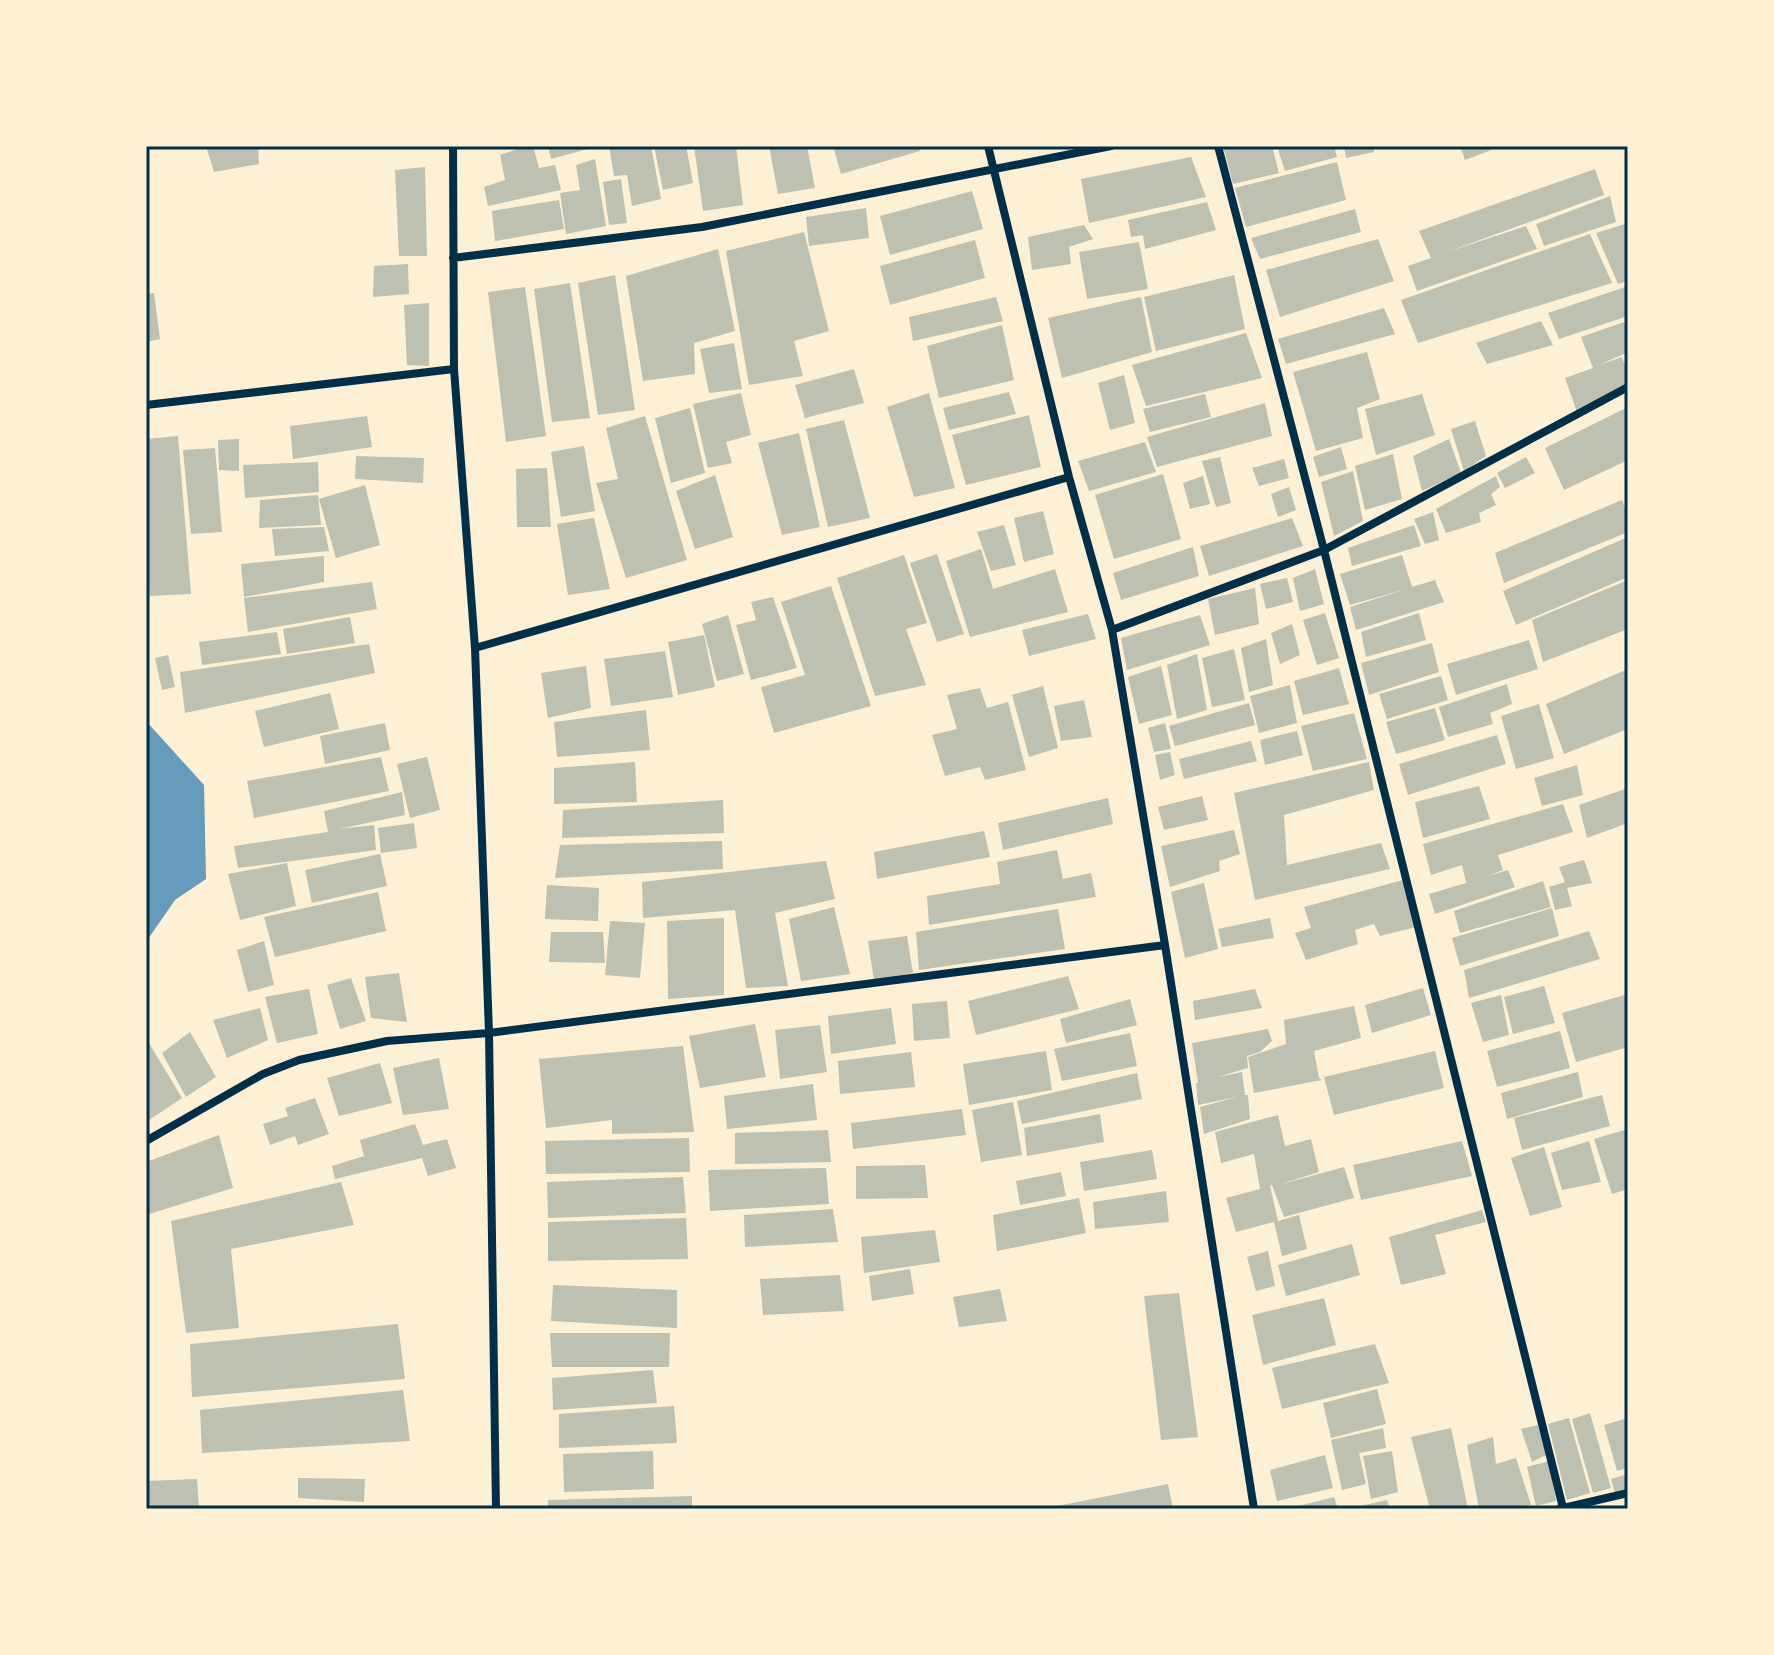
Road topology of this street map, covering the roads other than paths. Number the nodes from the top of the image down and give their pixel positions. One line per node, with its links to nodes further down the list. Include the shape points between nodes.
1 (453, 146): 6 (street)
2 (988, 146): 5 (street)
3 (1111, 146): 5 (street)
4 (1218, 146): 11 (street)
5 (992, 169): 6 (street, via 702,227); 10 (street)
6 (453, 258): 7 (street)
7 (454, 369): 9 (street); 13 (street)
8 (1628, 387): 11 (street)
9 (146, 405)
10 (1069, 477): 12 (street); 13 (street)
11 (1324, 550): 12 (street); 18 (street)
12 (1112, 630): 14 (street)
13 (475, 648): 15 (street)
14 (1165, 945): 15 (street); 20 (street)
15 (489, 1033): 16 (street, via 387,1041 299,1060 263,1074); 19 (street)
16 (146, 1141)
17 (1628, 1493): 18 (street)
18 (1561, 1508)
19 (496, 1509)
20 (1254, 1509)

